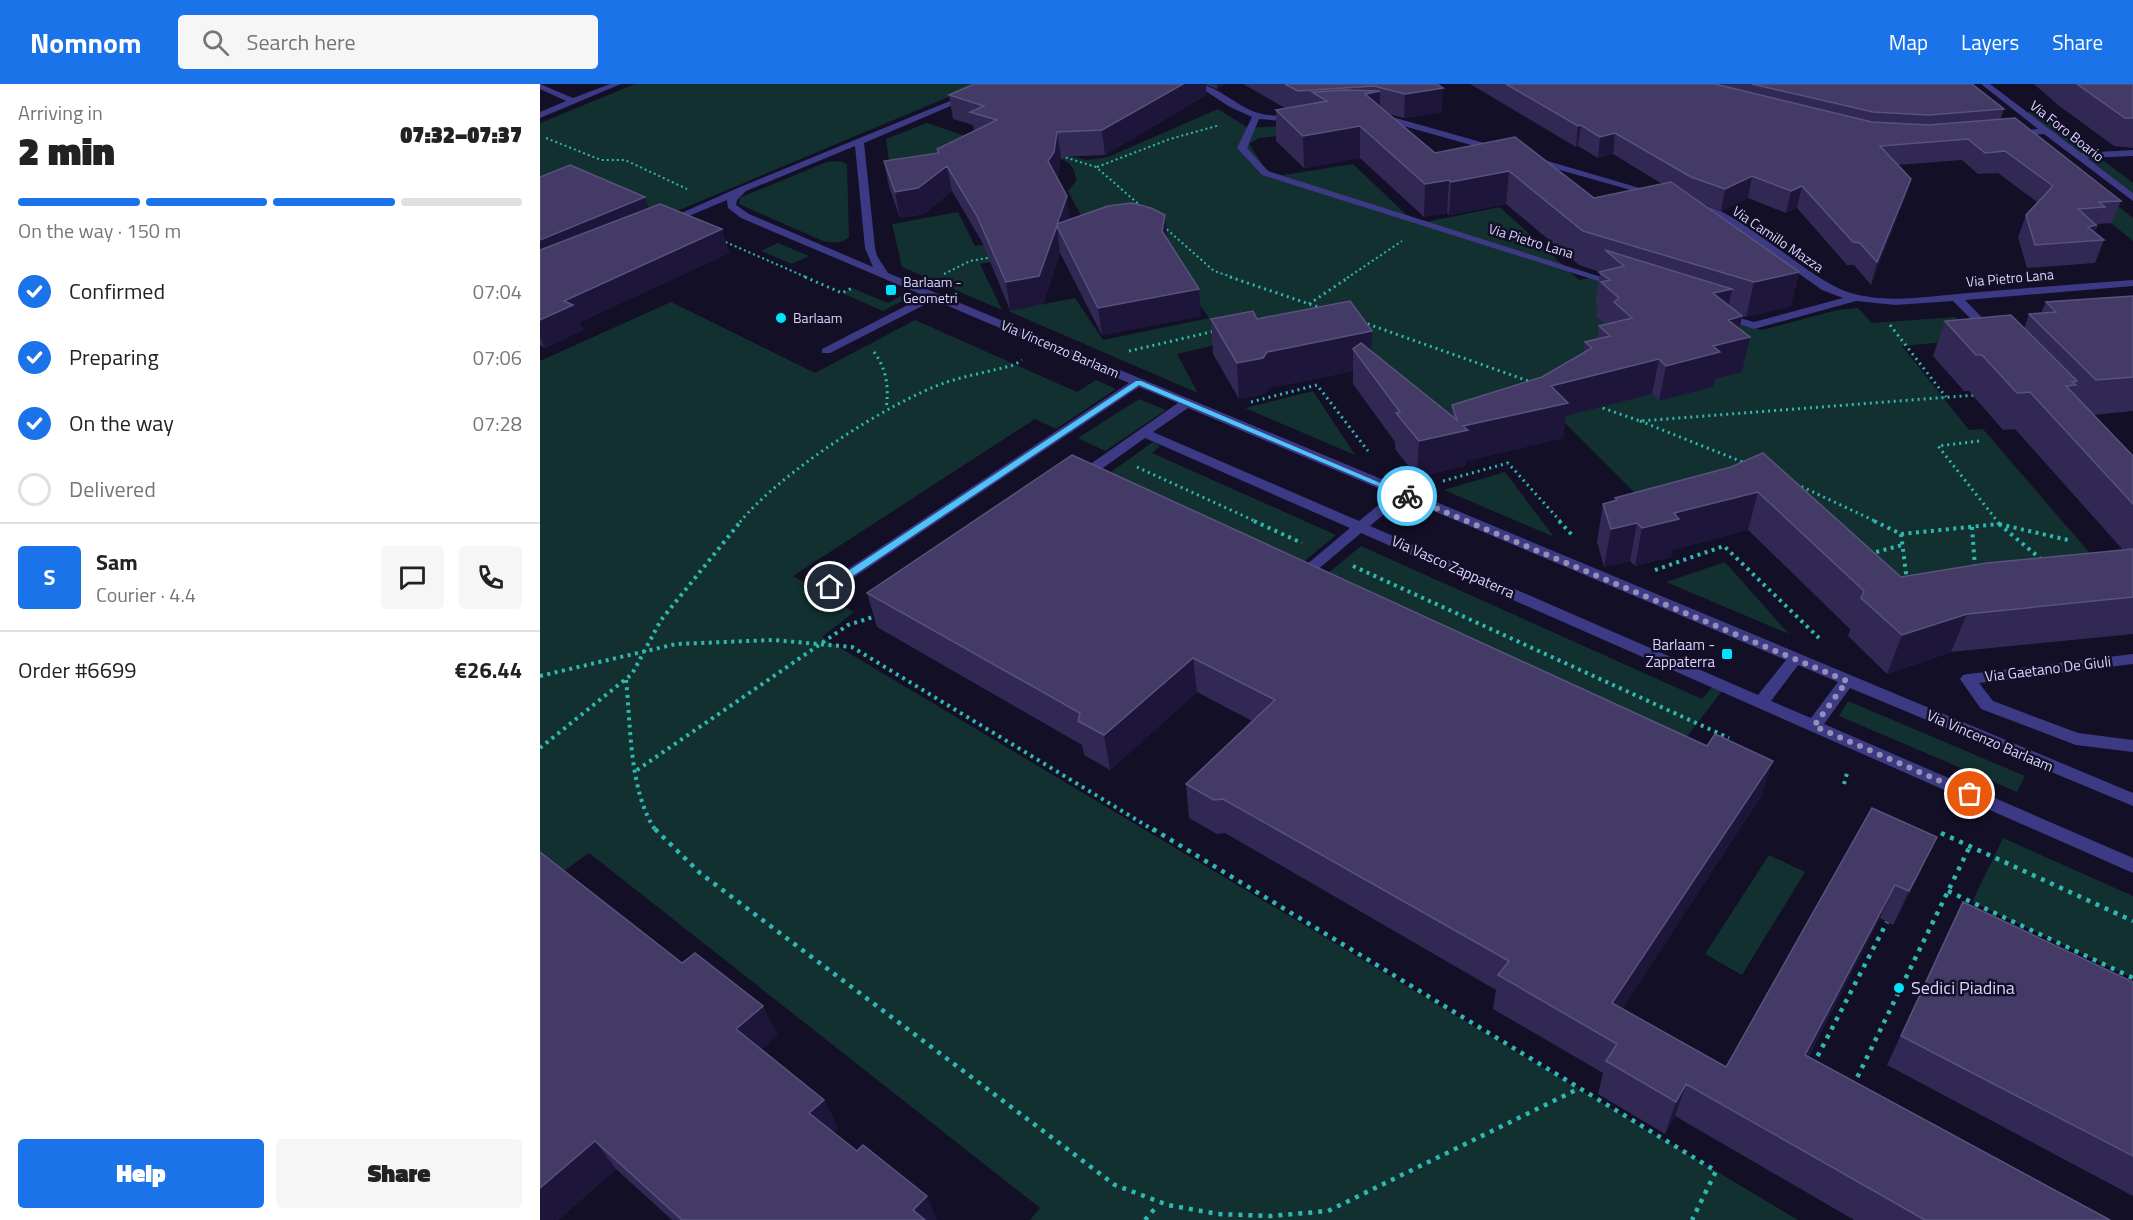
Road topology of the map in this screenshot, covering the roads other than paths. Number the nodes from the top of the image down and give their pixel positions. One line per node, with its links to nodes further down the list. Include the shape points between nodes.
1 (617, 84): 6 (street)
2 (1199, 84): 9 (street)
3 (1985, 84): 11 (street, Via Foro Boario)
4 (540, 86): 6 (street)
5 (978, 93): 13 (street)
6 (573, 102): 8 (street)
7 (1363, 114): 14 (street)
8 (540, 115)
9 (1254, 117): 10 (street); 25 (street, Via Pietro Lana, via 1242,148 1265,173)
10 (1309, 118)
11 (2046, 131): 12 (street); 17 (street, Via Foro Boario)
12 (2001, 135)
13 (859, 141): 18 (street); 23 (street, via 870,248)
14 (1509, 152)
15 (2133, 153): 17 (street)
16 (1520, 156): 19 (street)
17 (2079, 156): 20 (street, Via Foro Boario)
18 (738, 192): 22 (street); 23 (street, Via Vincenzo Barlaam, via 731,202 735,211)
19 (1664, 197)
20 (2133, 198)
21 (1686, 203): 26 (street, Via Camillo Mazza, via 1733,222)
22 (655, 226)
23 (884, 275): 27 (street, Via Vincenzo Barlaam)
24 (2133, 283): 28 (street, Via Pietro Lana)
25 (1630, 287)
26 (1826, 288): 29 (street, Via Pietro Lana)
27 (933, 296): 32 (street); 33 (street, Via Vincenzo Barlaam)
28 (1956, 297): 29 (street, Via Pietro Lana, via 1886,302); 31 (street)
29 (1854, 298): 30 (street, Via Pietro Lana, via 1754,326)
30 (1709, 312)
31 (1996, 339)
32 (826, 351)
33 (1138, 382): 34 (street, Via Vincenzo Barlaam); 40 (street)
34 (1187, 403): 35 (street); 37 (street, Via Vincenzo Barlaam)
35 (1145, 433): 36 (street); 38 (street, Via Vasco Zappaterra)
36 (1066, 487)
37 (1401, 493): 38 (street); 41 (street, Via Vincenzo Barlaam)
38 (1360, 527): 39 (street); 44 (street, Via Vasco Zappaterra)
39 (1294, 582)
40 (830, 587)
41 (1795, 659): 43 (street, Via Vincenzo Barlaam); 44 (street)
42 (2133, 659): 46 (street, Via Gaetano De Giuli, via 1968,679 1987,705 2076,739)
43 (1847, 681): 45 (street); 47 (street, Via Vincenzo Barlaam)
44 (1761, 702): 45 (street, Via Vasco Zappaterra)
45 (1814, 726): 48 (street)
46 (2133, 746)
47 (2133, 800)
48 (2133, 866)

